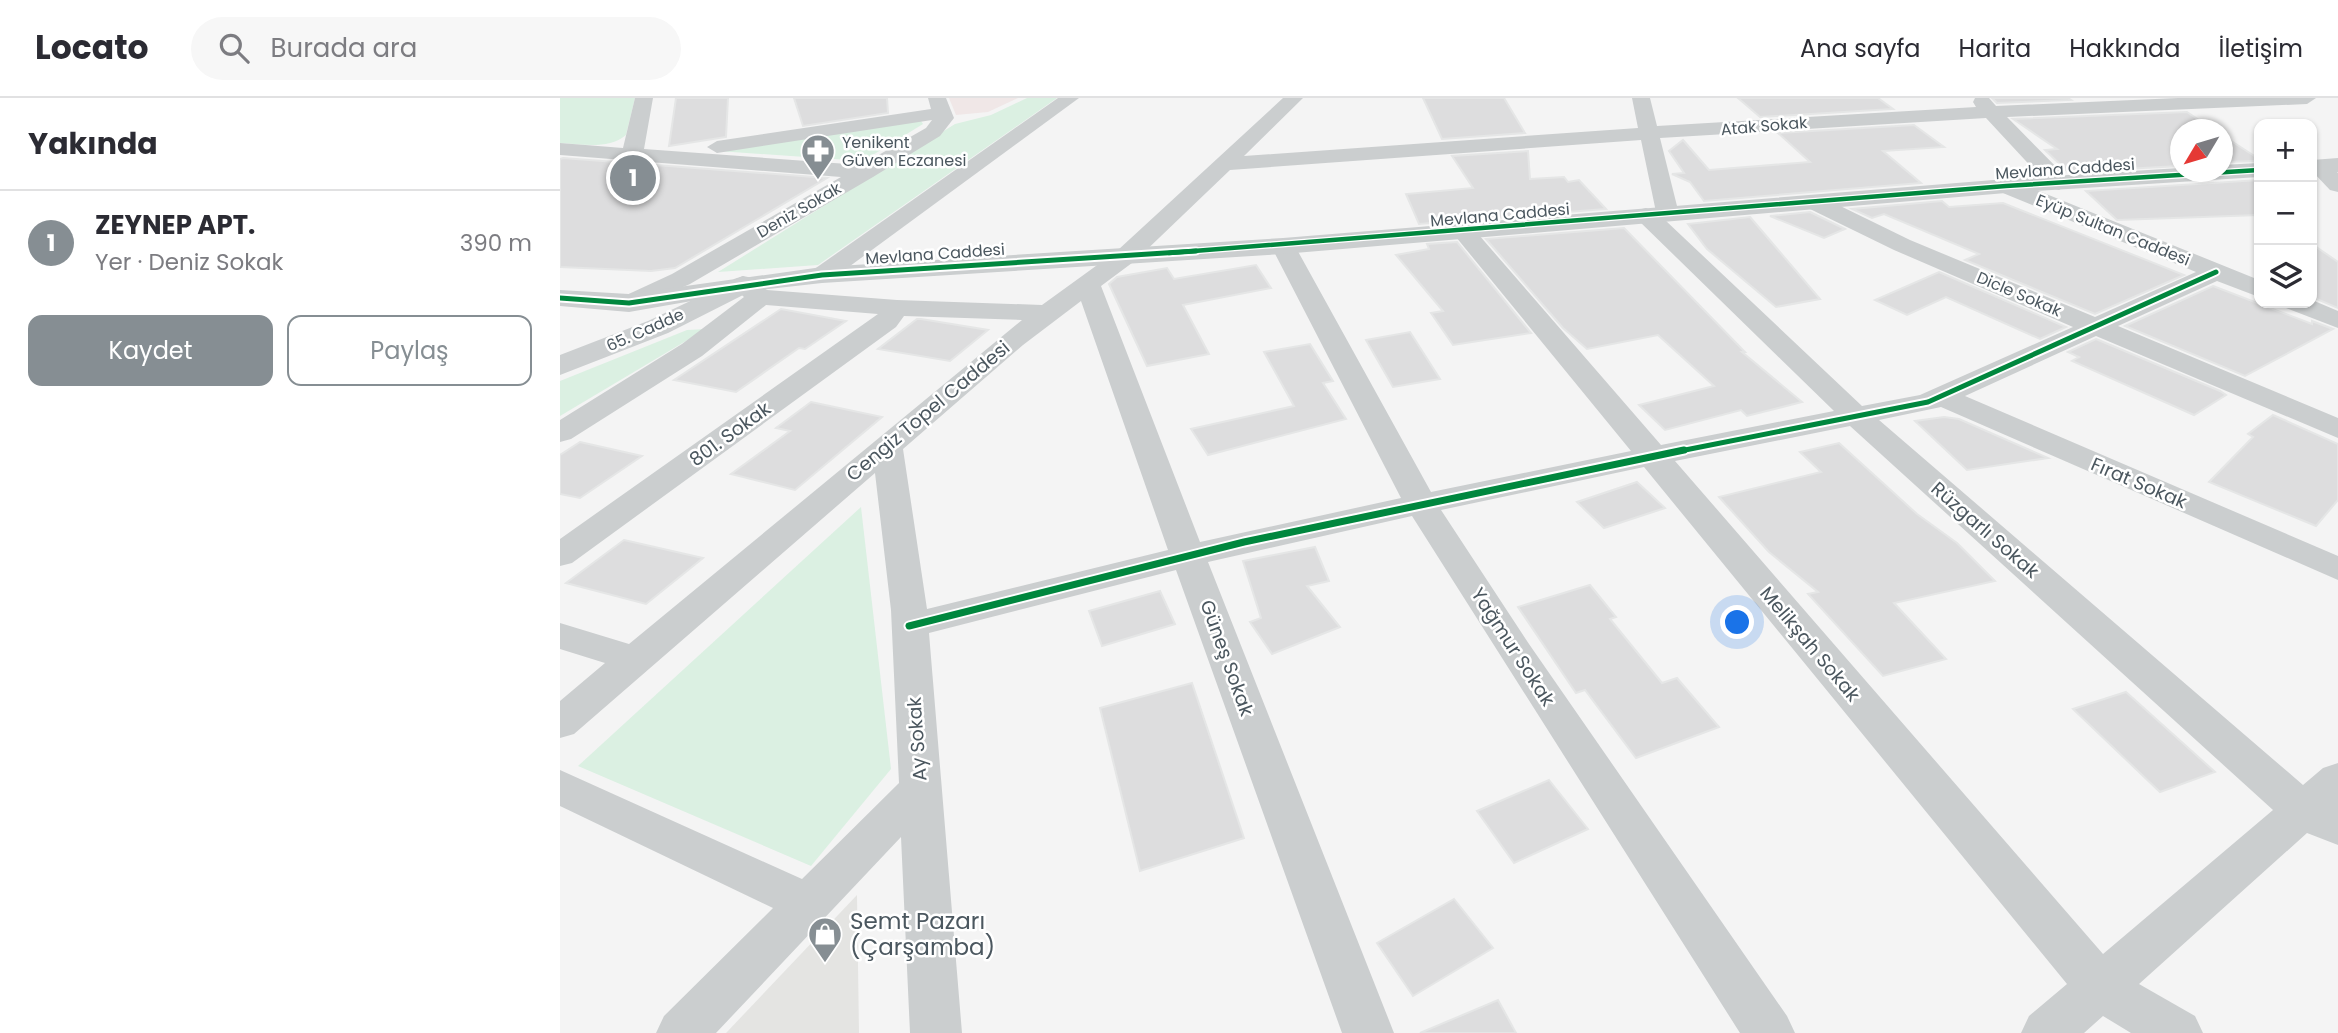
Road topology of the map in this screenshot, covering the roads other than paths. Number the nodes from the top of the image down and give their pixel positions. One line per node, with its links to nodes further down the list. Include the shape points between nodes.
1 (644, 98): 10 (street)
2 (1070, 98): 25 (street)
3 (1294, 98): 12 (street, Cengiz Topel Caddesi)
4 (1641, 98): 8 (street)
5 (2307, 98): 7 (street, Atak Sokak)
6 (940, 105): 11 (street); 15 (street, Deniz Sokak, via 944,118 933,132)
7 (1985, 105): 8 (street, Atak Sokak); 16 (street)
8 (1648, 135): 12 (street, Atak Sokak); 20 (street)
9 (560, 149): 10 (street)
10 (632, 155): 11 (street)
11 (659, 156): 15 (street)
12 (1223, 164): 23 (street, Cengiz Topel Caddesi)
13 (2323, 166): 17 (street)
14 (2254, 170): 16 (street, Mevlana Caddesi)
15 (865, 172): 27 (street, Deniz Sokak)
16 (2059, 183): 18 (street, Mevlana Caddesi)
17 (2338, 185)
18 (2006, 187): 19 (street, Mevlana Caddesi); 24 (street, Eyüp Sultan Caddesi)
19 (1818, 204): 20 (street, Mevlana Caddesi); 37 (street, Dicle Sokak, via 1902,245)
20 (1657, 215): 21 (street, Mevlana Caddesi); 41 (street, Rüzgarlı Sokak)
21 (1464, 232): 22 (street, Mevlana Caddesi); 45 (street, Melikşah Sokak)
22 (1283, 246): 23 (street, Mevlana Caddesi); 46 (street, Yağmur Sokak)
23 (1127, 255): 25 (street, Mevlana Caddesi); 28 (street, Cengiz Topel Caddesi)
24 (2216, 272): 29 (street, Eyüp Sultan Caddesi); 37 (street)
25 (822, 275): 30 (street, Mevlana Caddesi)
26 (560, 276): 27 (street)
27 (681, 279): 30 (street); 32 (street, Deniz Sokak)
28 (1087, 283): 35 (street, Cengiz Topel Caddesi); 48 (street, Güneş Sokak)
29 (2254, 287)
30 (751, 290): 32 (street); 33 (street); 38 (main road, 65. Cadde, via 650,313); 39 (main road, 65. Cadde); 43 (street, via 692,350)
31 (560, 298): 32 (street)
32 (629, 303)
33 (897, 308): 35 (street); 47 (street, 801. Sokak, via 887,321)
34 (2308, 308): 36 (street)
35 (1048, 313): 44 (street, Cengiz Topel Caddesi)
36 (2338, 320)
37 (2098, 326): 40 (street); 42 (street, Dicle Sokak)
38 (560, 346)
39 (560, 366)
40 (1941, 396): 41 (street); 49 (street, Fırat Sokak)
41 (1857, 417): 45 (street); 57 (street, Rüzgarlı Sokak)
42 (2338, 429)
43 (560, 433)
44 (887, 446): 50 (street, Ay Sokak); 52 (street, Cengiz Topel Caddesi)
45 (1651, 457): 46 (street); 59 (street, Melikşah Sokak)
46 (1421, 504): 48 (street); 63 (street, Yağmur Sokak)
47 (560, 555)
48 (1190, 555): 50 (street); 62 (street, Güneş Sokak)
49 (2338, 569)
50 (909, 626): 56 (street, Ay Sokak)
51 (560, 636): 52 (street)
52 (635, 659): 53 (street, Cengiz Topel Caddesi)
53 (560, 723)
54 (2338, 780): 57 (street)
55 (560, 787): 58 (street)
56 (920, 789): 58 (street); 61 (street, Ay Sokak)
57 (2320, 819): 59 (street)
58 (808, 903): 60 (street)
59 (2100, 987): 64 (street); 65 (street, Melikşah Sokak)
60 (682, 1033)
61 (936, 1033)
62 (1368, 1033)
63 (1769, 1033)
64 (2047, 1033)
65 (2177, 1033)

